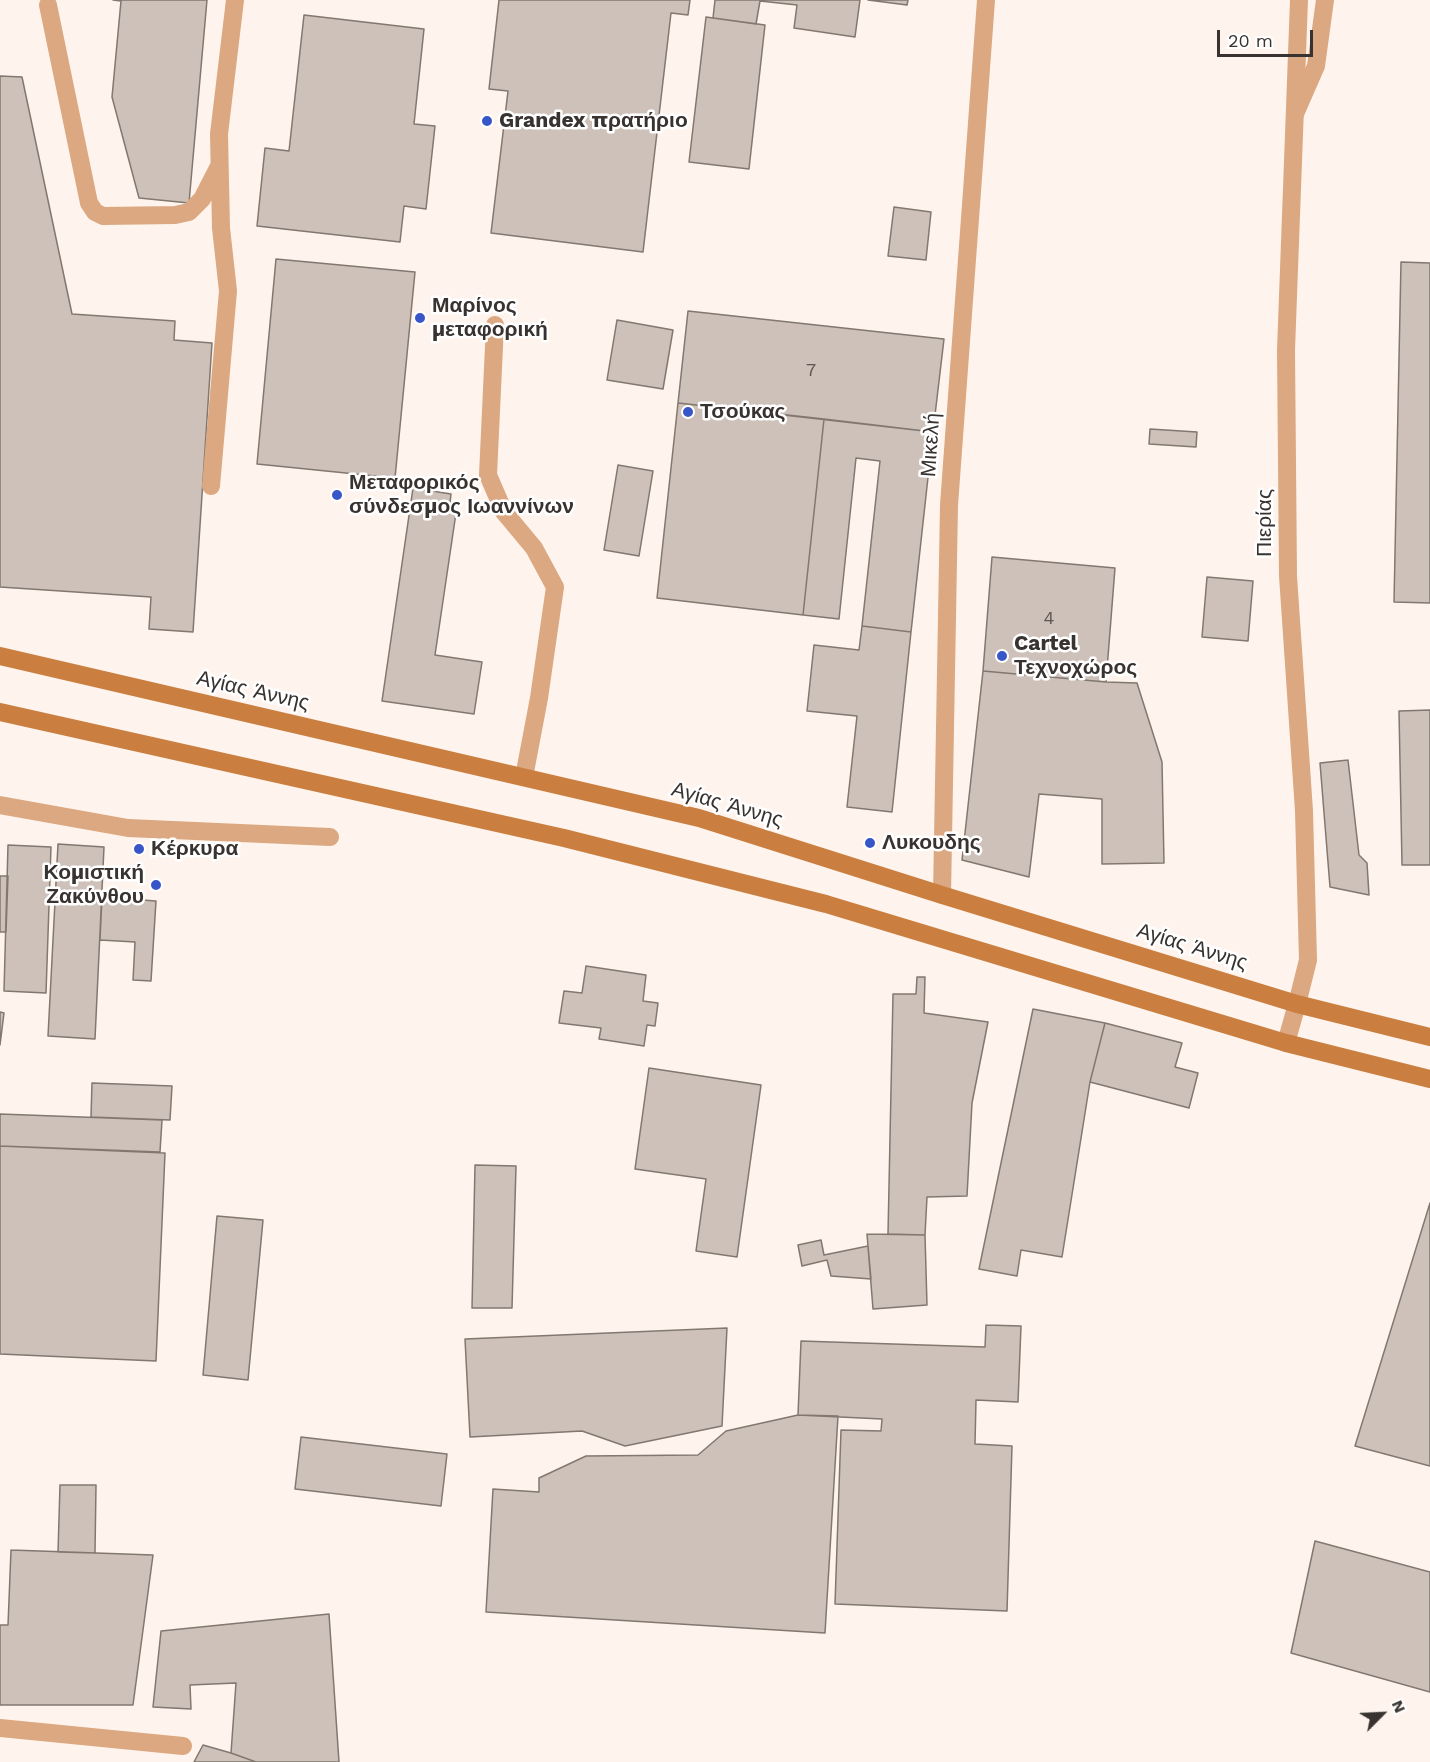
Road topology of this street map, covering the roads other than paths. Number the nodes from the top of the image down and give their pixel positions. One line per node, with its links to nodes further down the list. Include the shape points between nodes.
1 (235, 0): 7 (street, via 219,134)
2 (986, 0): 15 (street, Μικελή, via 949,506)
3 (1299, 0): 6 (street, Πιερίας)
4 (1325, 0): 6 (street, via 1316,66)
5 (48, 5): 7 (street, via 89,203 95,212 103,216 163,216 189,212)
6 (1295, 114): 16 (street, Πιερίας, via 1286,350 1288,576 1304,811 1308,960)
7 (220, 165): 9 (street, via 228,291)
8 (495, 325): 12 (street, via 488,475 504,512 534,548 555,587)
9 (211, 486)
10 (0, 656): 12 (street, Αγίας Άννης)
11 (0, 712): 18 (street, via 564,838 803,898)
12 (524, 777): 15 (street, Αγίας Άννης, via 699,818)
13 (0, 806): 14 (street, via 128,828)
14 (330, 837)
15 (942, 895): 16 (street, Αγίας Άννης)
16 (1298, 1004): 17 (street, Αγίας Άννης); 18 (street, Πιερίας)
17 (1430, 1037)
18 (1286, 1043): 19 (street)
19 (1430, 1079)
20 (0, 1728): 21 (street)
21 (183, 1746)

